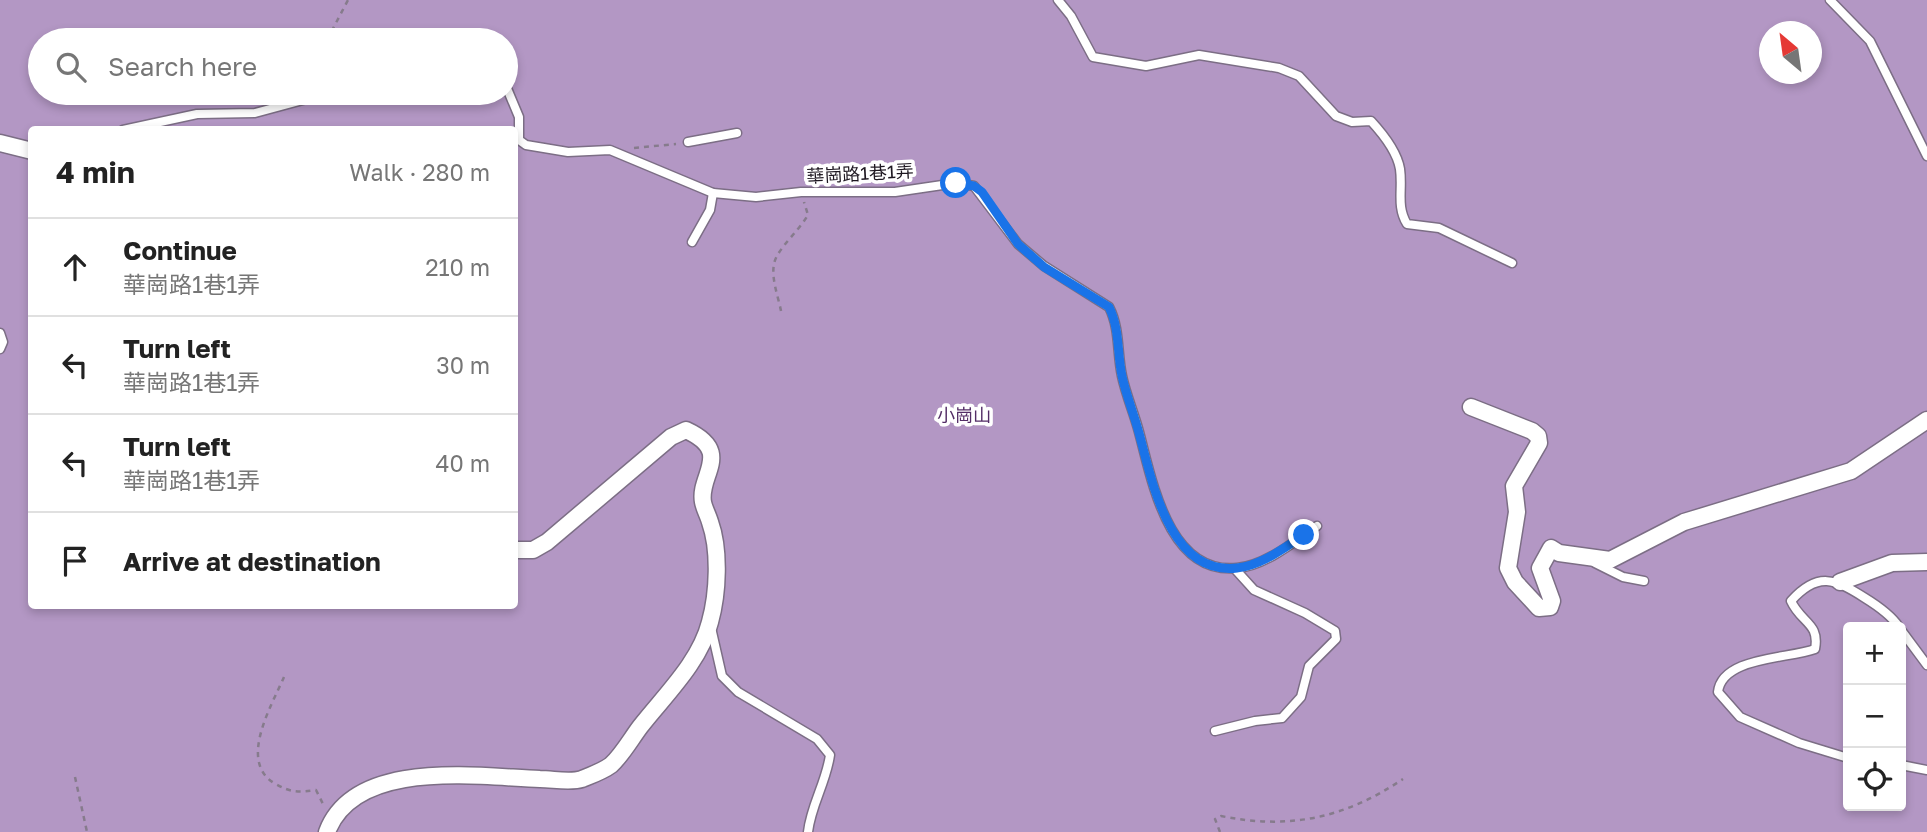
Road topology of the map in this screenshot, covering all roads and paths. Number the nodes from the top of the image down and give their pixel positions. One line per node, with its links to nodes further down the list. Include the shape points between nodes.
1 (348, 0): 4 (path)
2 (1058, 0): 17 (lane, via 1093,57 1146,66 1199,55 1279,68 1299,76 1336,116 1352,122 1371,121 1385,137 1400,167 1400,213 1407,224 1439,228)
3 (1830, 0): 13 (lane, via 1870,41)
4 (333, 28)
5 (285, 105): 7 (lane, via 255,113 197,114)
6 (514, 105): 12 (lane, 華崗路1巷1弄, via 519,141 526,145 568,152)
7 (142, 126)
8 (737, 133): 9 (lane)
9 (688, 142): 12 (path)
10 (0, 143): 11 (street)
11 (28, 150)
12 (610, 150): 15 (lane, 華崗路1巷1弄)
13 (1927, 156)
14 (801, 192): 15 (lane, 華崗路1巷1弄, via 756,197); 18 (path, via 808,215 776,256 773,271); 27 (lane, 華崗路1巷1弄, via 895,192 956,183 982,192 1018,244 1044,267 1109,307 1122,375 1153,490 1166,521 1201,560)
15 (713, 193): 16 (lane, via 710,210)
16 (692, 242)
17 (1512, 263)
18 (781, 311)
19 (0, 334): 20 (lane)
20 (0, 349)
21 (1471, 407): 25 (street, via 1538,436 1539,443 1514,485 1517,512 1507,568 1515,582 1545,609 1552,601 1540,568 1543,557 1551,548)
22 (1927, 420): 25 (street, via 1851,471 1684,522 1611,559)
23 (1317, 526): 27 (lane, via 1271,555)
24 (518, 550): 30 (street, via 533,550 547,542 653,450 685,430 697,435 710,452 711,468 702,500 716,556)
25 (1587, 558): 28 (lane, via 1623,577)
26 (1927, 562): 29 (street, via 1892,563)
27 (1235, 569): 35 (lane, via 1254,590 1306,613 1335,631 1336,639 1309,666 1301,697 1282,719)
28 (1644, 581)
29 (1840, 582): 31 (lane); 36 (lane, via 1822,580 1802,588 1791,601 1797,616 1814,628 1815,649 1728,671 1720,679 1718,692 1740,717)
30 (710, 622): 41 (street, via 698,653 612,764 602,770 579,780 423,776 402,780 371,788 349,801); 43 (lane, via 722,676 738,692 817,738 830,755)
31 (1894, 622)
32 (1906, 636): 33 (lane)
33 (1927, 665)
34 (284, 677): 41 (path, via 257,748 257,766 270,781 294,793 316,790)
35 (1215, 731)
36 (1843, 756)
37 (1906, 766): 38 (lane)
38 (1927, 770)
39 (75, 777): 42 (path)
40 (1403, 779): 44 (path, via 1342,813 1263,824 1221,816 1215,819)
41 (329, 827)
42 (88, 832)
43 (808, 832)
44 (1220, 832)

